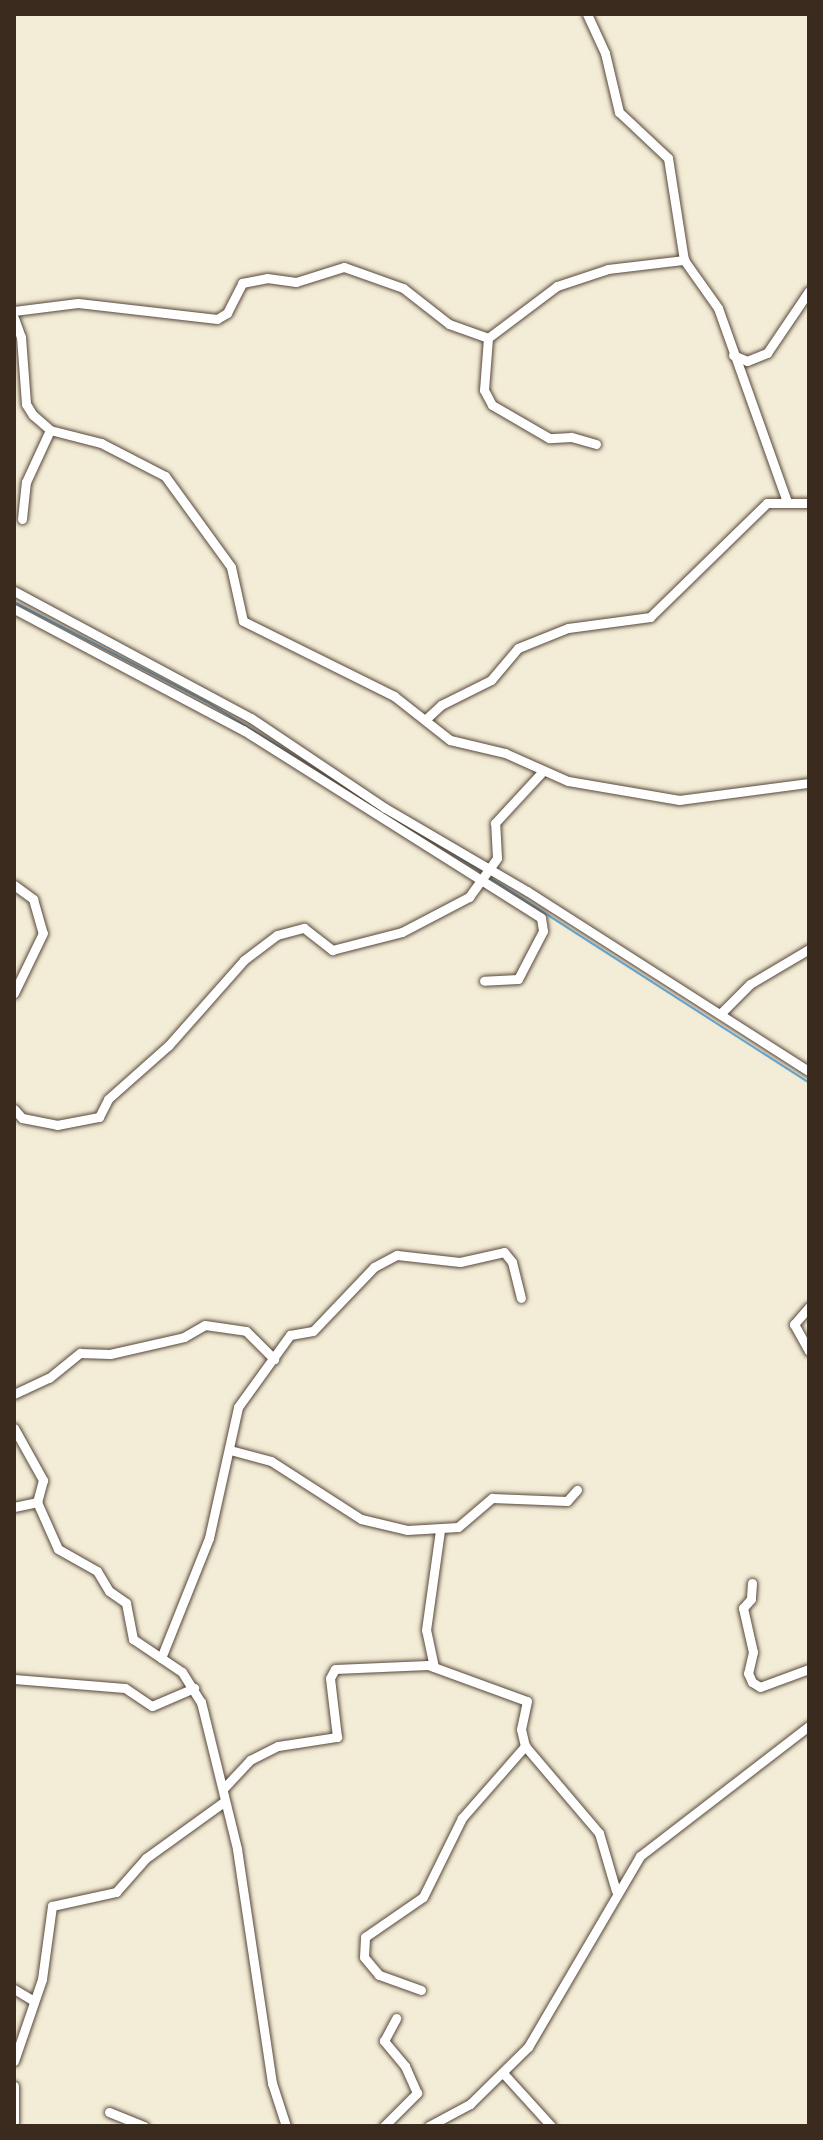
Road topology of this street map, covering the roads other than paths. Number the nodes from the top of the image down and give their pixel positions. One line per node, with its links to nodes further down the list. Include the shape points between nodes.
1 (587, 14): 2 (street, via 605,53 619,112 668,158)
2 (684, 260): 6 (street, via 608,269 557,286); 7 (street, via 718,308)
3 (809, 291): 7 (street, via 767,353 747,361)
4 (14, 311): 6 (street, via 78,303 217,319 227,313 242,283 267,278 296,282 344,267 403,288 449,324)
5 (14, 318): 8 (street, via 21,337 26,404)
6 (488, 338): 9 (street, via 484,390 492,405 549,438)
7 (733, 355): 10 (street)
8 (50, 430): 12 (street, via 26,482); 17 (street, via 101,443 165,476 231,567 243,621 341,667)
9 (596, 444)
10 (787, 502): 11 (street); 17 (street, via 767,503 650,617 568,628 518,648 491,680 441,705)
11 (809, 503)
12 (22, 519)
13 (14, 591): 15 (street)
14 (14, 609): 16 (street)
15 (121, 648): 16 (street); 20 (street, via 251,718)
16 (111, 661): 20 (street, via 243,730)
17 (426, 719): 18 (street, via 450,740 505,753)
18 (543, 771): 19 (street, via 584,786 679,800); 20 (street, via 495,823 498,852)
19 (809, 783)
20 (487, 876): 23 (street, via 544,924 518,979); 25 (street); 27 (street, via 469,897 395,933 332,950 304,928 277,935 244,960 168,1046 91,1119 57,1125 22,1118)
21 (14, 885): 24 (street, via 33,899 43,922 41,945)
22 (809, 949): 25 (street, via 750,984)
23 (484, 981)
24 (14, 993)
25 (720, 1014): 26 (street)
26 (809, 1071)
27 (14, 1109)
28 (521, 1298): 31 (street, via 512,1262 504,1252 460,1262 397,1255 374,1267 313,1331 290,1335)
29 (809, 1307): 30 (street, via 794,1324)
30 (809, 1351)
31 (274, 1359): 32 (street, via 246,1331 205,1325 184,1337 110,1354 80,1353 49,1378); 34 (street, via 238,1407)
32 (14, 1394)
33 (14, 1428): 36 (street, via 43,1480)
34 (230, 1450): 38 (street, via 271,1461 361,1519 407,1530); 40 (street, via 209,1538)
35 (577, 1490): 38 (street, via 567,1501 492,1498 465,1524)
36 (37, 1502): 37 (street); 40 (street, via 58,1549 97,1571 109,1591 126,1603 130,1635)
37 (14, 1507)
38 (440, 1530): 41 (street, via 426,1630)
39 (752, 1583): 42 (street, via 751,1599 743,1608 753,1652 752,1682 760,1687)
40 (161, 1658): 44 (street)
41 (434, 1667): 46 (street, via 524,1698); 47 (street, via 335,1669 330,1678 337,1737 278,1746 250,1760)
42 (809, 1669)
43 (14, 1679): 44 (street, via 125,1688 152,1706)
44 (194, 1688): 47 (street)
45 (809, 1726): 49 (street, via 640,1856)
46 (525, 1746): 49 (street, via 599,1833); 51 (street, via 462,1818 423,1897 365,1937 364,1957 379,1975)
47 (223, 1789): 48 (street)
48 (225, 1801): 52 (street, via 146,1858 116,1892 52,1906 47,1958); 60 (street, via 272,2083)
49 (616, 1891): 55 (street, via 533,2040)
50 (14, 1989): 52 (street)
51 (421, 1990)
52 (34, 2001): 54 (street)
53 (396, 2018): 61 (street, via 384,2041 405,2066 417,2093)
54 (14, 2061)
55 (503, 2073): 62 (street, via 463,2109); 63 (street)
56 (14, 2086): 58 (street)
57 (109, 2112): 59 (street)
58 (14, 2122)
59 (144, 2126)
60 (286, 2126)
61 (384, 2126)
62 (429, 2126)
63 (551, 2126)

